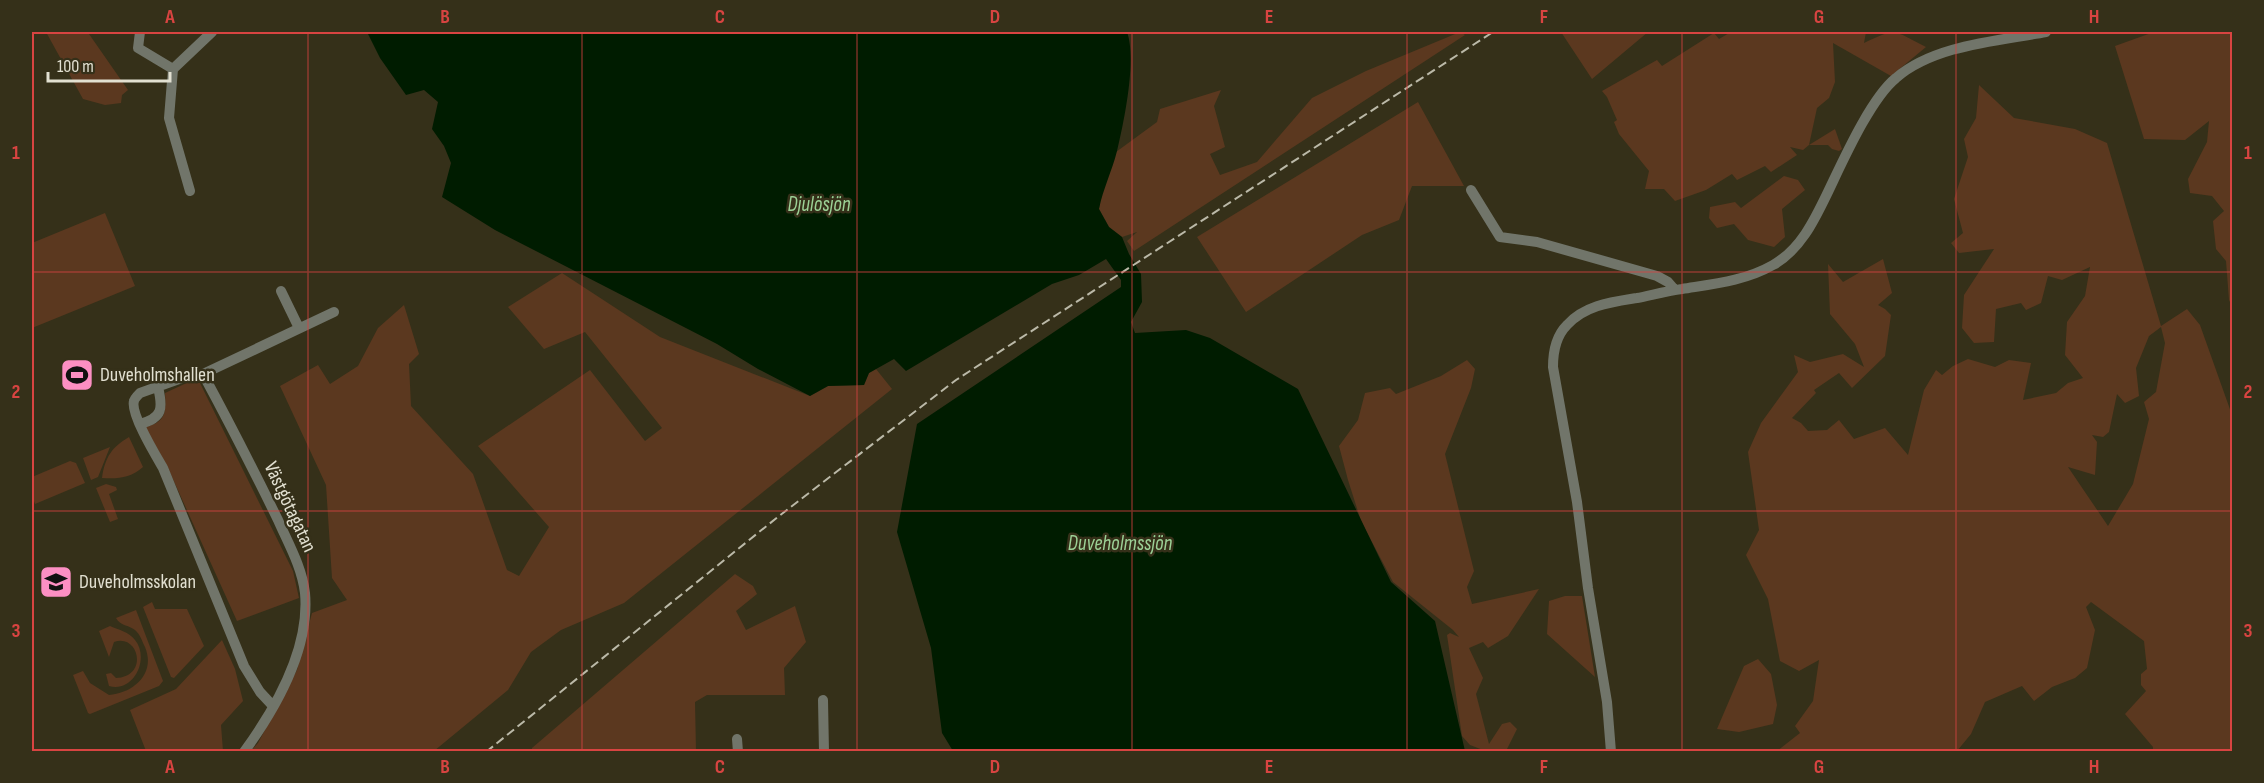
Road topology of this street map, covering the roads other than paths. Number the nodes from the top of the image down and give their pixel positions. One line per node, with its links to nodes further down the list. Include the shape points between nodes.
1 (140, 32): 4 (street, via 138,48)
2 (212, 32): 4 (street)
3 (2046, 32): 7 (street, via 1973,45 1928,59 1895,78 1874,104 1816,217 1790,254 1742,278)
4 (173, 69): 6 (street, via 169,118)
5 (1471, 190): 7 (street, via 1500,237 1537,242 1657,276)
6 (190, 191)
7 (1675, 290): 20 (street, via 1593,308 1567,325 1553,355 1607,702)
8 (281, 291): 10 (street)
9 (334, 312): 10 (street)
10 (299, 328): 11 (street)
11 (203, 374): 12 (street); 15 (street, Västgötagatan, via 288,542 305,591 300,640)
12 (158, 387): 13 (street, via 159,414); 13 (street, via 140,393 134,400 133,409)
13 (140, 424): 15 (street, via 163,468 244,666)
14 (823, 700): 19 (street)
15 (273, 706): 17 (street, Västgötagatan)
16 (737, 739): 18 (street)
17 (244, 752)
18 (738, 752)
19 (824, 752)
20 (1611, 752)

